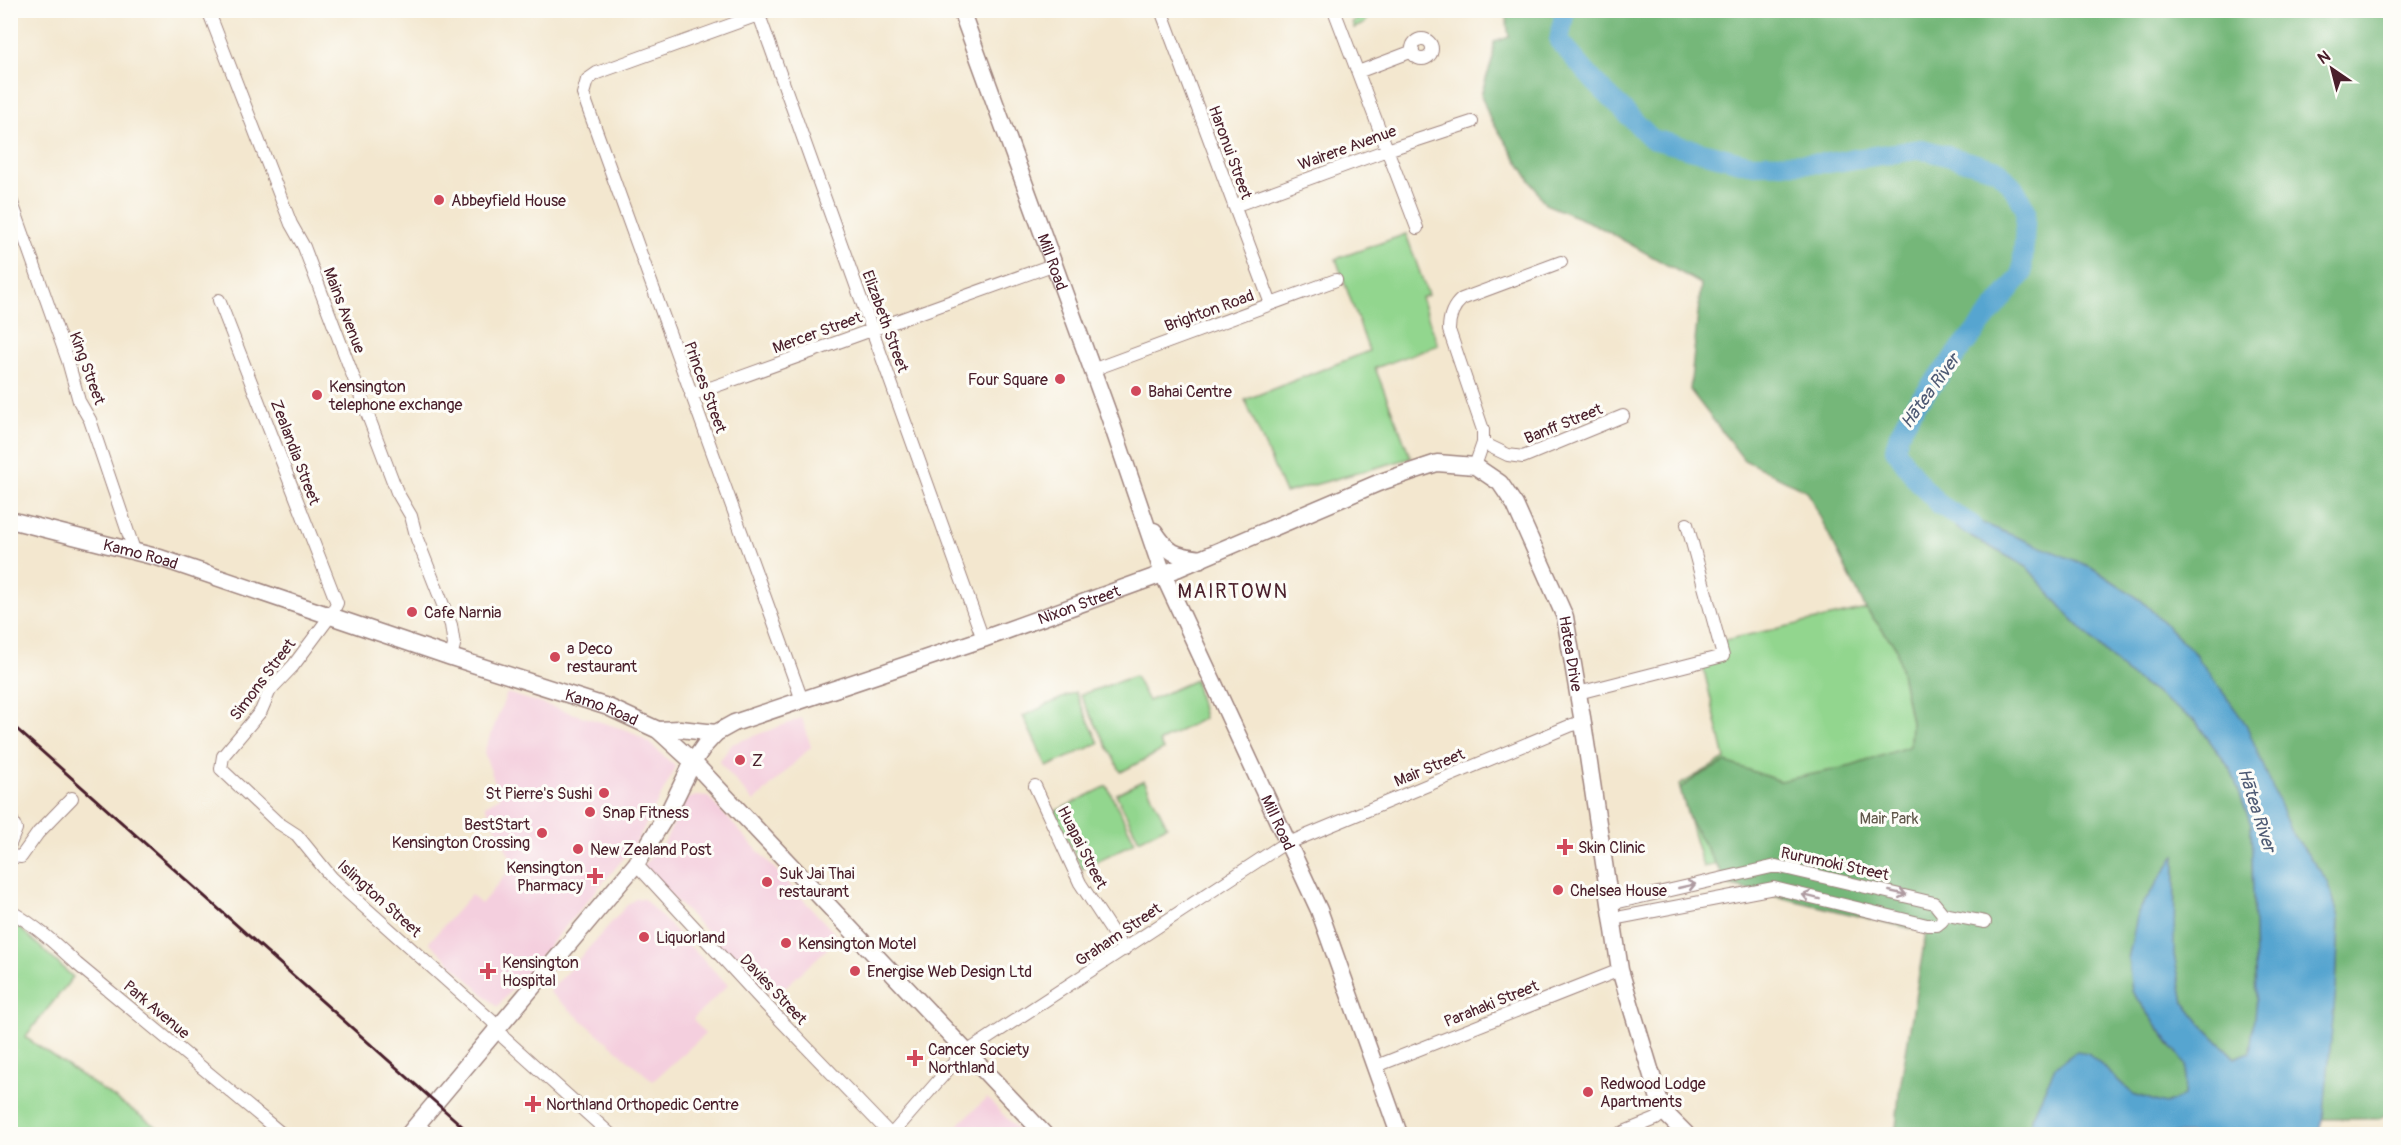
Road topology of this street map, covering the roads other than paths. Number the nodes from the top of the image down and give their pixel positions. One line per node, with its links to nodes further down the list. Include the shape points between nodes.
1 (208, 10): 33 (street, Mains Avenue, via 397,492 411,516 451,625)
2 (772, 10): 6 (street)
3 (961, 10): 15 (main road, Mill Road)
4 (1161, 10): 12 (street, Haronui Street)
5 (1335, 10): 8 (street)
6 (759, 15): 19 (street, Elizabeth Street); 21 (street, Princes Street, via 597,73 584,84 585,100)
7 (1413, 51): 8 (street)
8 (1358, 72): 10 (street)
9 (1472, 122): 10 (street, Wairere Avenue)
10 (1387, 150): 12 (street, Wairere Avenue); 13 (street)
11 (10, 197): 28 (street, King Street)
12 (1234, 206): 18 (street, Haronui Street)
13 (1417, 228)
14 (1562, 262): 23 (street, via 1462,300 1450,315 1449,330 1480,415)
15 (1054, 264): 19 (street, Mercer Street); 20 (main road, Mill Road)
16 (1336, 280): 18 (street, Brighton Road)
17 (219, 300): 31 (street, Zealandia Street, via 336,597 337,606)
18 (1271, 304): 20 (street, Brighton Road)
19 (872, 330): 21 (street, Mercer Street); 32 (street, Elizabeth Street)
20 (1092, 370): 25 (main road, Mill Road)
21 (691, 395): 35 (street, Princes Street)
22 (1623, 416): 23 (street, Banff Street, via 1523,456 1508,455)
23 (1483, 443): 24 (street)
24 (1475, 466): 29 (main road, Nixon Street, via 1425,466); 34 (main road, Hatea Drive, via 1500,483 1521,516 1564,617)
25 (1143, 516): 29 (main road, Mill Road, via 1168,551); 30 (main road, Mill Road)
26 (10, 520): 28 (main road, Kamo Road)
27 (1687, 524): 34 (street, via 1723,656)
28 (134, 550): 31 (main road, Kamo Road)
29 (1201, 559): 30 (main road, Nixon Street)
30 (1163, 574): 32 (main road, Nixon Street); 44 (main road, Mill Road)
31 (331, 615): 33 (main road, Kamo Road); 40 (street, Simons Street, via 270,690 261,711 223,756)
32 (983, 639): 35 (main road, Nixon Street)
33 (451, 657): 37 (main road, Kamo Road, via 608,707)
34 (1578, 693): 36 (main road, Hatea Drive)
35 (802, 700): 38 (main road, Nixon Street)
36 (1583, 723): 44 (street, Mair Street); 49 (main road, Hatea Drive)
37 (658, 730): 38 (main road); 39 (main road, Kamo Road)
38 (716, 733): 39 (main road, Nixon Street)
39 (693, 762): 47 (main road, Nixon Street); 55 (main road, Kamo Road)
40 (220, 765): 54 (street, Islington Street, via 226,776 297,835 332,878)
41 (1035, 786): 52 (street, Huapai Street, via 1080,883)
42 (72, 798): 46 (street, via 38,832 21,856)
43 (10, 816): 45 (street, via 16,829)
44 (1288, 843): 52 (street, Graham Street); 56 (main road, Mill Road, via 1319,909)
45 (10, 844)
46 (10, 856)
47 (636, 864): 54 (main road, Nixon Street); 61 (street, Davies Street)
48 (10, 911): 59 (street, Park Avenue, via 52,940)
49 (1611, 912): 50 (street, one-way to 49, via 1938,925 1927,925 1774,888); 50 (street, Rurumoki Street, one-way to 50, via 1776,866 1934,903); 53 (main road, Hatea Drive)
50 (1943, 914): 51 (street, Rurumoki Street)
51 (1985, 922)
52 (1124, 950): 55 (street, Graham Street)
53 (1620, 970): 56 (street, Parahaki Street); 57 (main road, Hatea Drive)
54 (497, 1028): 58 (main road, Nixon Street); 60 (street, Islington Street)
55 (967, 1053): 61 (street, Graham Street); 62 (main road, Kamo Road)
56 (1374, 1067): 63 (main road, Mill Road)
57 (1664, 1112): 64 (street); 65 (main road, Hatea Drive)
58 (418, 1131)
59 (282, 1134)
60 (610, 1134)
61 (891, 1134)
62 (1044, 1134)
63 (1399, 1134)
64 (1619, 1134)
65 (1686, 1134)

